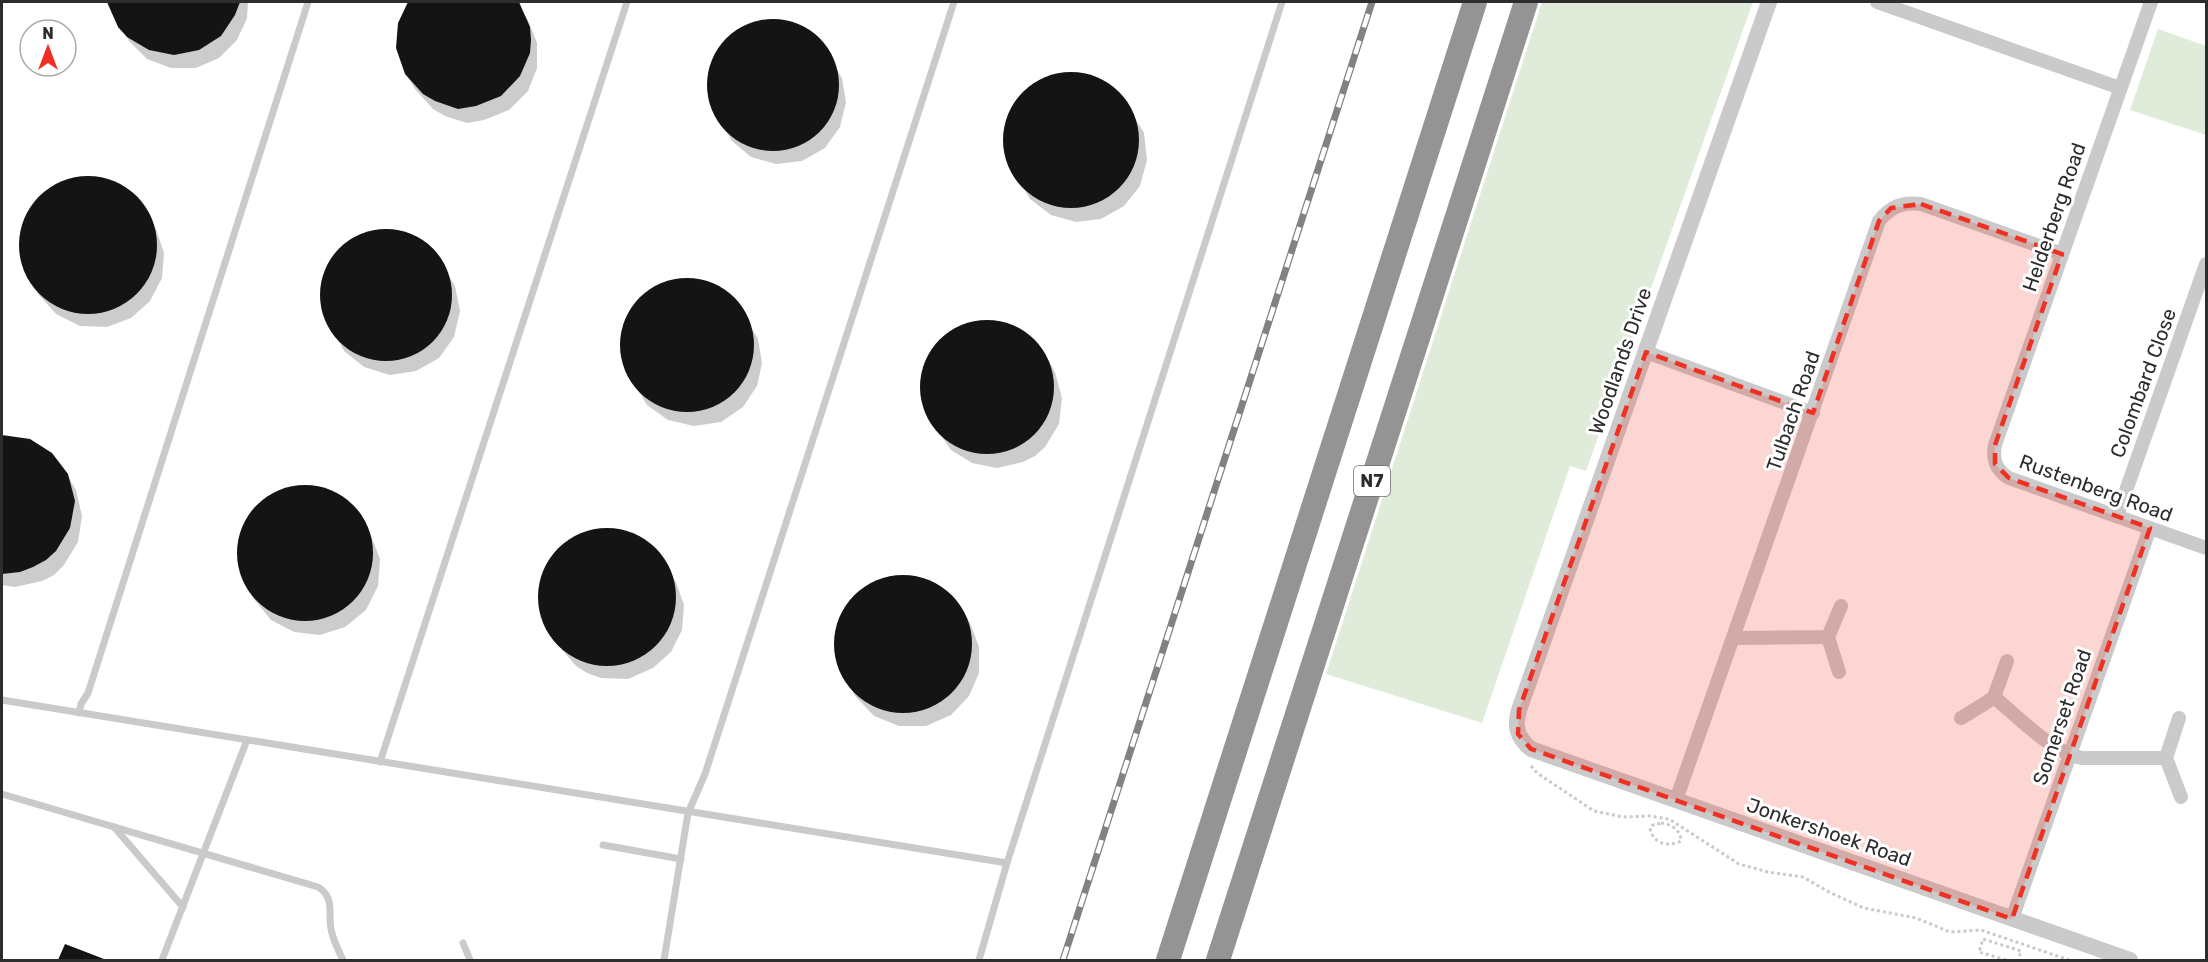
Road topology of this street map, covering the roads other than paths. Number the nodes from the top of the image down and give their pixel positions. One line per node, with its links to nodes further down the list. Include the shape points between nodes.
1 (308, 2): 26 (lane)
2 (627, 2): 33 (lane)
3 (954, 2): 37 (lane, via 705,774)
4 (1282, 2): 42 (lane)
5 (1475, 2): 51 (highway, N7)
6 (1526, 2): 52 (highway, N7)
7 (1769, 2): 13 (street, Woodlands Drive)
8 (1877, 2): 10 (street)
9 (2151, 2): 10 (street, Helderberg Road)
10 (2120, 88): 11 (street, Helderberg Road)
11 (2062, 254): 14 (street, Tulbach Road, via 1921,204 1907,202 1891,208 1880,221); 15 (street, Helderberg Road)
12 (2206, 264): 16 (street, Colombard Close)
13 (1646, 352): 14 (street); 29 (street, Woodlands Drive, via 1519,710 1515,722)
14 (1813, 413): 21 (street, Tulbach Road)
15 (1995, 445): 16 (street, Rustenberg Road, via 1995,464 2009,478)
16 (2117, 516): 17 (street, Rustenberg Road)
17 (2150, 528): 18 (street, Rustenberg Road); 31 (street, Somerset Road)
18 (2206, 548)
19 (1842, 606): 20 (street)
20 (1828, 637): 21 (street); 23 (street)
21 (1733, 638): 36 (street, Tulbach Road)
22 (2007, 661): 24 (street)
23 (1839, 672)
24 (1994, 696): 27 (street); 31 (street)
25 (2, 700): 26 (lane)
26 (79, 713): 30 (lane)
27 (1961, 717)
28 (2179, 718): 32 (street)
29 (1518, 734): 36 (street, Jonkershoek Road, via 1531,749)
30 (247, 740): 33 (lane); 40 (lane)
31 (2069, 756): 32 (street); 44 (street, Somerset Road)
32 (2166, 758): 35 (street)
33 (380, 762): 37 (lane)
34 (2, 794): 38 (lane)
35 (2181, 797)
36 (1676, 800): 44 (street, Jonkershoek Road)
37 (688, 813): 41 (lane); 42 (lane)
38 (112, 826): 40 (lane); 43 (lane)
39 (603, 845): 41 (lane)
40 (204, 853): 43 (lane); 47 (lane, via 324,890 329,900 330,928)
41 (681, 859): 49 (lane)
42 (1007, 863): 50 (lane)
43 (183, 907): 46 (lane)
44 (2009, 926): 53 (street, Jonkershoek Road)
45 (463, 943): 48 (lane)
46 (162, 960)
47 (343, 960)
48 (470, 960)
49 (664, 960)
50 (979, 960)
51 (1168, 960)
52 (1218, 960)
53 (2130, 960)

